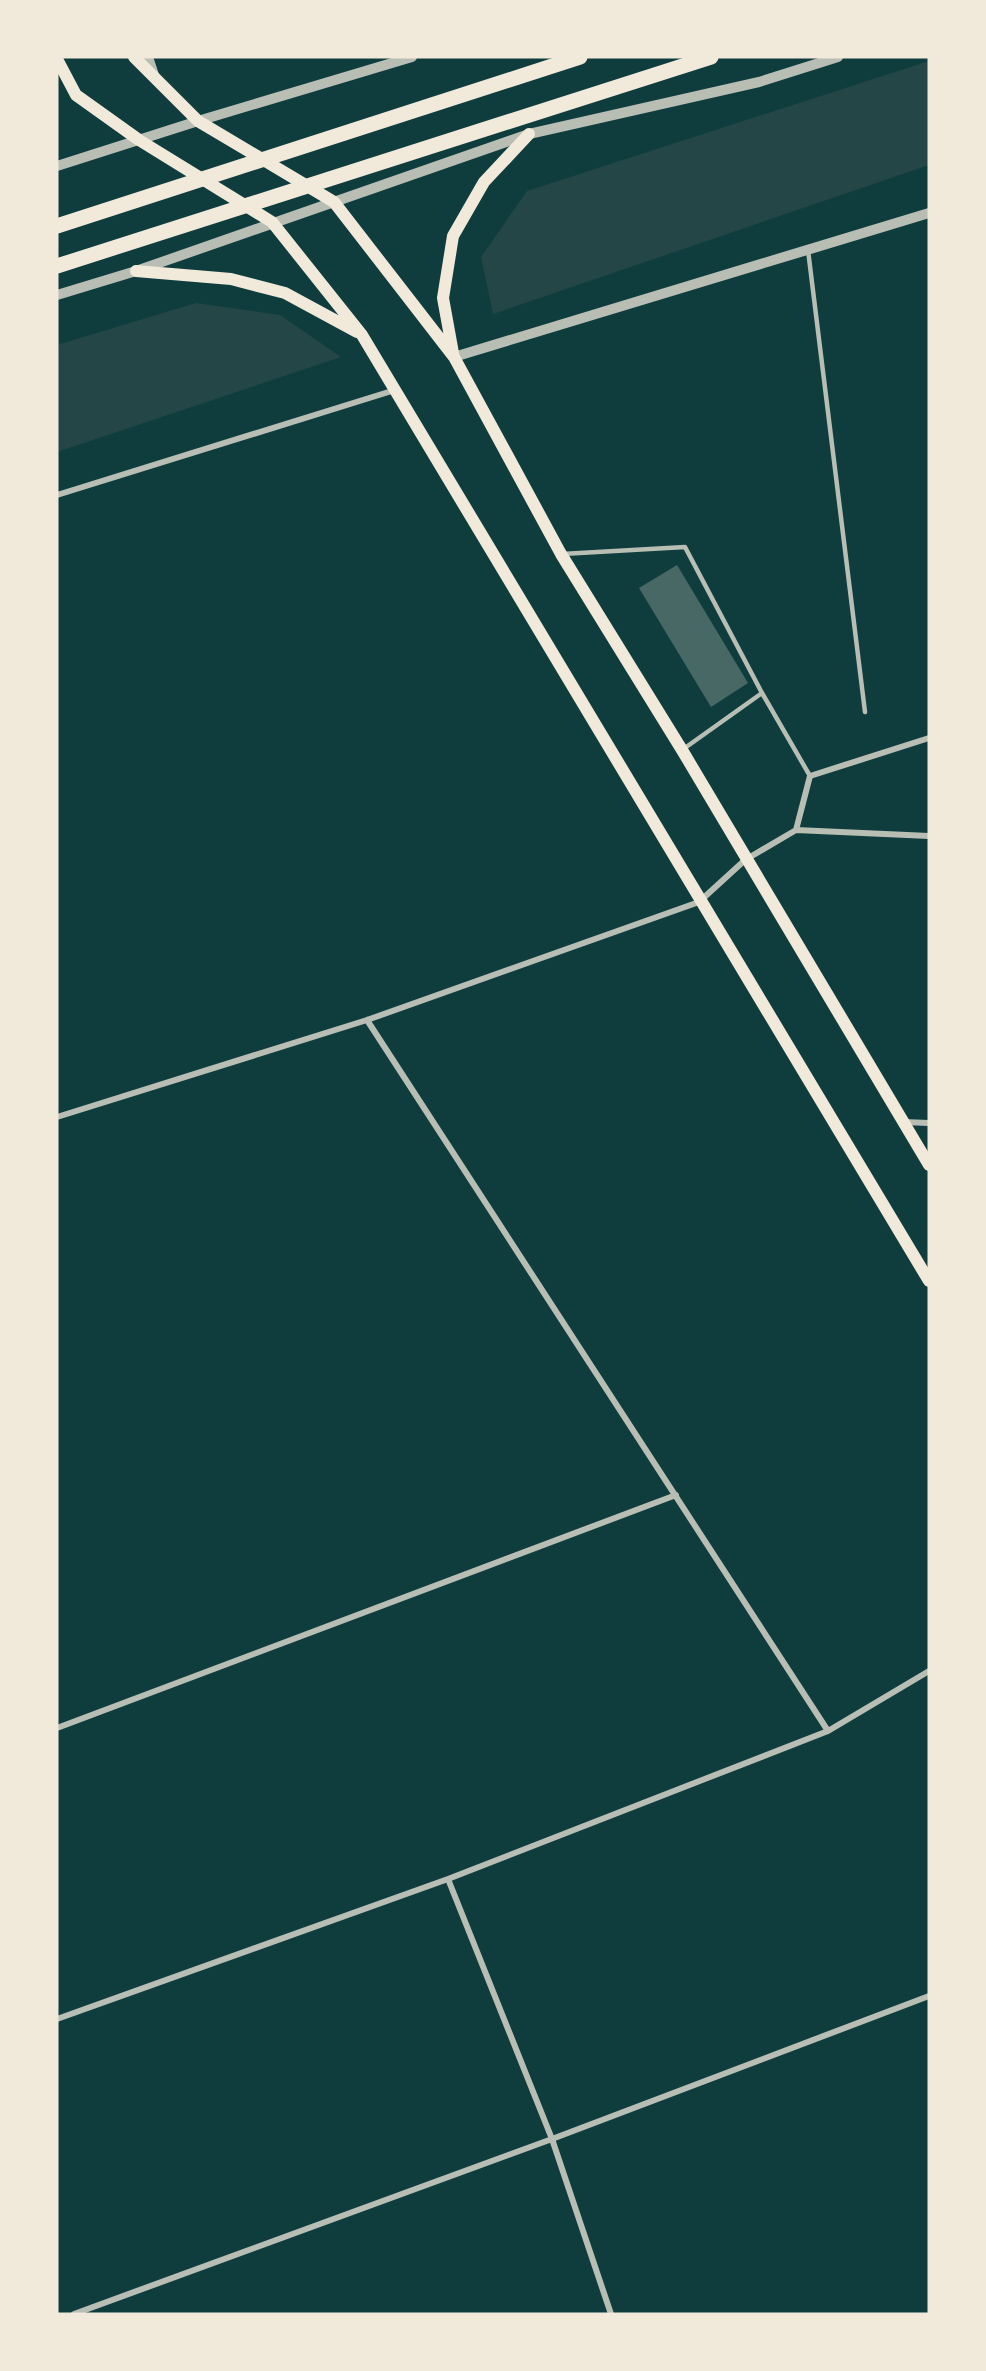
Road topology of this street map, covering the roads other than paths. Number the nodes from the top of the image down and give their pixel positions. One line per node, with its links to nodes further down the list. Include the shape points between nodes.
1 (134, 57): 8 (main road)
2 (148, 57): 8 (street)
3 (412, 57): 9 (street)
4 (580, 57): 16 (main road)
5 (711, 57): 18 (main road)
6 (838, 57): 10 (street, via 759,82)
7 (57, 59): 11 (main road, via 76,95)
8 (154, 75): 9 (main road)
9 (198, 121): 11 (street); 13 (main road)
10 (529, 134): 13 (street); 22 (main road, via 484,182 453,236 443,298)
11 (139, 140): 12 (street); 15 (main road)
12 (57, 166)
13 (334, 202): 15 (street); 22 (main road)
14 (929, 213): 17 (street)
15 (272, 222): 19 (street); 21 (main road)
16 (57, 226)
17 (808, 250): 22 (street); 27 (lane)
18 (57, 266)
19 (136, 271): 20 (street); 21 (main road, via 231,279 285,293)
20 (57, 295)
21 (362, 335): 23 (main road)
22 (454, 357): 25 (main road)
23 (395, 390): 24 (street); 34 (main road)
24 (57, 495)
25 (561, 554): 26 (lane, via 685,547); 29 (main road)
26 (762, 693): 29 (lane); 30 (lane)
27 (865, 712)
28 (929, 738): 30 (street)
29 (682, 750): 33 (main road)
30 (810, 776): 31 (street)
31 (796, 830): 32 (street); 33 (street)
32 (929, 836)
33 (745, 860): 34 (street); 37 (main road)
34 (699, 902): 35 (street); 40 (main road)
35 (367, 1020): 36 (street); 41 (street)
36 (57, 1117)
37 (903, 1122): 38 (street); 39 (main road)
38 (929, 1123)
39 (929, 1166)
40 (929, 1281)
41 (676, 1495): 43 (street); 44 (street)
42 (929, 1671): 44 (street)
43 (57, 1728)
44 (828, 1731): 45 (street)
45 (448, 1879): 47 (street); 48 (street)
46 (929, 1996): 48 (street)
47 (57, 2019)
48 (552, 2139): 49 (street); 50 (street)
49 (74, 2314)
50 (611, 2314)

